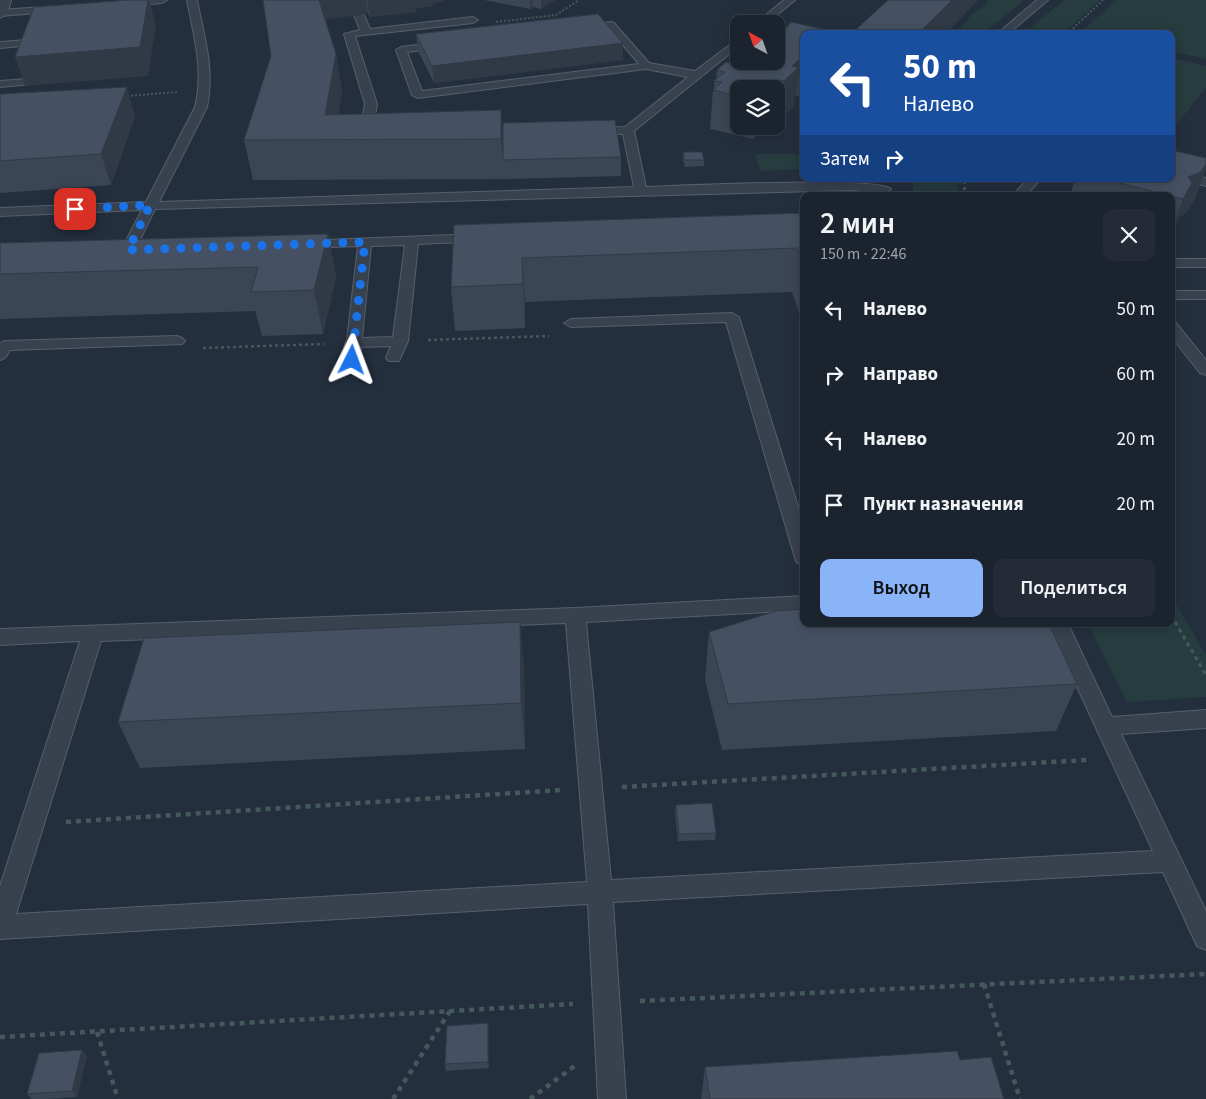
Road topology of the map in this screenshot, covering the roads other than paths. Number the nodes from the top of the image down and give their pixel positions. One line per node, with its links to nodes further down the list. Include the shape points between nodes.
1 (4, 0): 8 (street)
2 (162, 0): 6 (lane)
3 (192, 0): 32 (lane, via 206,90 201,107)
4 (790, 0): 10 (lane)
5 (1043, 0): 13 (lane)
6 (115, 4)
7 (68, 8): 8 (lane)
8 (0, 14)
9 (359, 15): 14 (lane)
10 (771, 15)
11 (473, 20): 14 (lane)
12 (572, 30): 19 (lane, via 611,25)
13 (1007, 30)
14 (366, 32): 25 (lane, via 349,34 371,104 365,137)
15 (40, 42): 17 (lane)
16 (448, 44): 19 (lane, via 401,50 418,95)
17 (0, 45)
18 (730, 48): 20 (lane)
19 (646, 66): 20 (lane)
20 (697, 75): 23 (lane)
21 (27, 82): 22 (lane)
22 (0, 84)
23 (628, 130): 24 (lane); 30 (lane)
24 (579, 132)
25 (374, 137)
26 (1175, 174): 28 (lane)
27 (1032, 182): 31 (lane)
28 (1206, 182)
29 (886, 188): 30 (lane)
30 (642, 191): 32 (lane)
31 (1022, 192)
32 (150, 205): 33 (lane); 38 (lane, via 123,250)
33 (0, 212)
34 (490, 238): 35 (lane)
35 (412, 240): 36 (lane); 46 (lane)
36 (365, 242): 37 (lane); 47 (lane)
37 (286, 244)
38 (148, 249)
39 (1175, 263): 40 (lane)
40 (1206, 263)
41 (1175, 295): 42 (lane)
42 (1206, 295)
43 (571, 323): 52 (lane, via 732,317)
44 (1175, 331): 51 (lane)
45 (177, 341): 48 (lane, via 5,346)
46 (400, 341): 47 (lane); 49 (lane)
47 (352, 343): 50 (lane)
48 (0, 355)
49 (394, 358)
50 (352, 360)
51 (1206, 370)
52 (800, 545)
53 (800, 603): 54 (lane)
54 (575, 615): 56 (lane); 61 (lane)
55 (1059, 627): 59 (lane)
56 (93, 634): 57 (lane); 62 (lane)
57 (0, 638)
58 (1206, 719): 59 (lane)
59 (1106, 726): 60 (lane)
60 (1169, 861): 61 (lane); 63 (lane)
61 (600, 892): 62 (lane); 64 (lane)
62 (0, 925)
63 (1206, 938)
64 (612, 1099)

